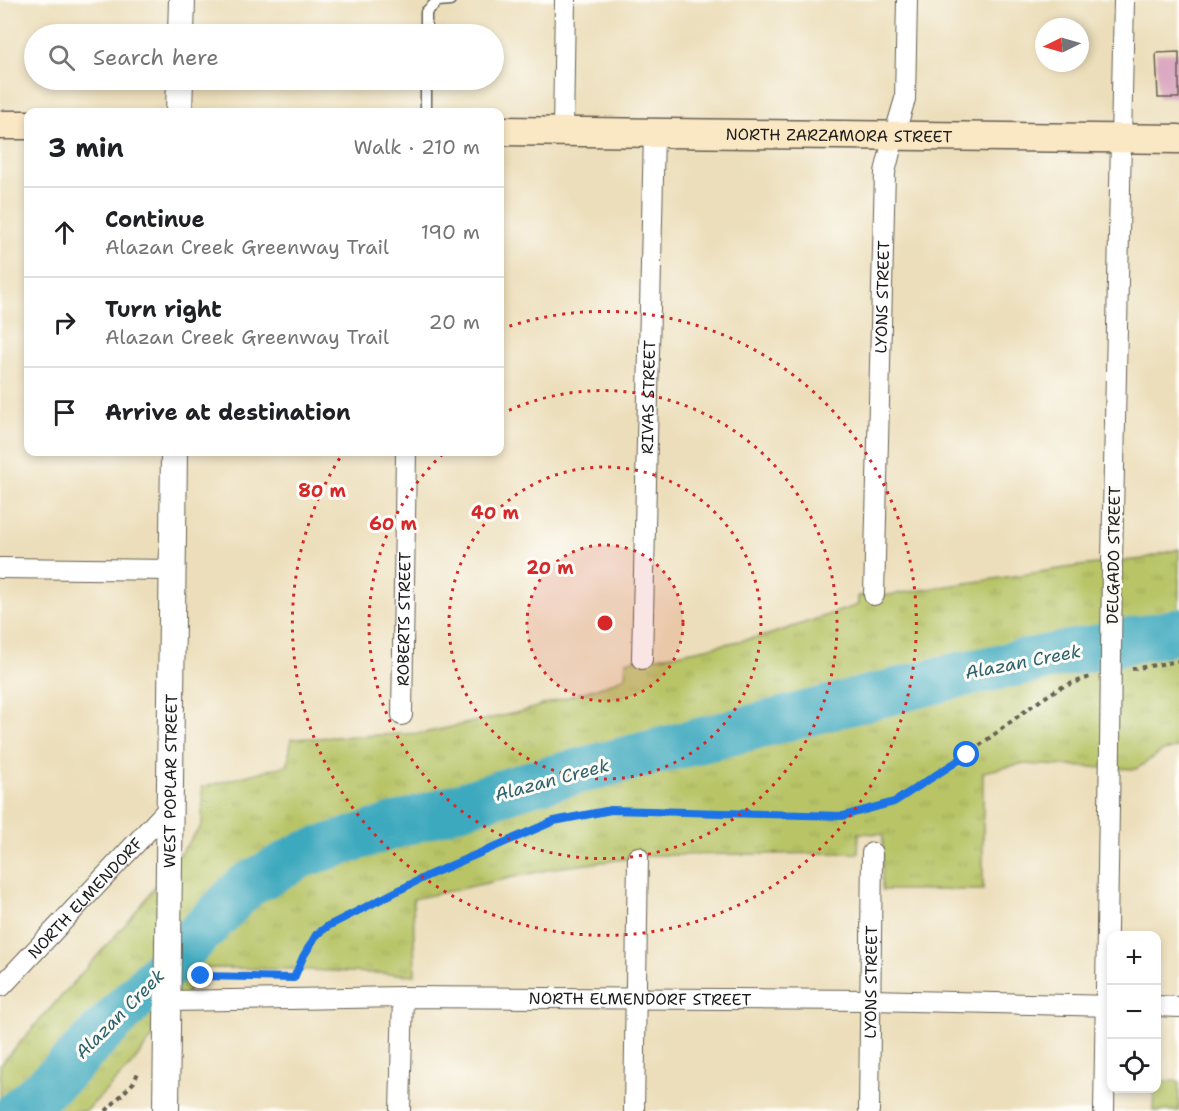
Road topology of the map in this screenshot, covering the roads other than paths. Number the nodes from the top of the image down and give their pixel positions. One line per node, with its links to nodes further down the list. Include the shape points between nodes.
1 (182, 0): 6 (street)
2 (450, 0): 7 (lane, via 438,2 426,12)
3 (565, 0): 15 (street)
4 (907, 0): 17 (street, LYONS STREET, via 905,99)
5 (1124, 0): 18 (street, DELGADO STREET)
6 (181, 24)
7 (426, 24)
8 (180, 90): 10 (street)
9 (426, 90): 11 (lane)
10 (179, 108)
11 (426, 108)
12 (0, 125): 13 (main road)
13 (24, 125)
14 (504, 131): 15 (main road, NORTH ZARZAMORA STREET)
15 (563, 132): 16 (main road, NORTH ZARZAMORA STREET)
16 (654, 133): 17 (main road, NORTH ZARZAMORA STREET); 25 (street, RIVAS STREET)
17 (894, 136): 18 (main road, NORTH ZARZAMORA STREET); 24 (street, LYONS STREET, via 885,172)
18 (1121, 139): 19 (main road, NORTH ZARZAMORA STREET); 30 (street, DELGADO STREET, bridge, via 1112,561)
19 (1179, 140)
20 (174, 456): 23 (street, WEST POPLAR STREET)
21 (406, 456): 26 (street, ROBERTS STREET)
22 (0, 568): 23 (street)
23 (172, 570): 27 (street, WEST POPLAR STREET)
24 (874, 595)
25 (642, 659)
26 (402, 715)
27 (170, 807): 31 (street, NORTH ELMENDORF); 35 (street, WEST POPLAR STREET)
28 (872, 853): 34 (street, LYONS STREET)
29 (638, 857): 33 (street)
30 (1109, 985)
31 (0, 986)
32 (403, 997): 33 (street, NORTH ELMENDORF STREET); 35 (street, NORTH ELMENDORF STREET); 41 (street)
33 (636, 999): 34 (street, NORTH ELMENDORF STREET); 42 (street)
34 (871, 1000): 36 (street, NORTH ELMENDORF STREET); 43 (street, LYONS STREET)
35 (168, 1001): 40 (street, WEST POPLAR STREET)
36 (1107, 1006)
37 (1161, 1006): 38 (street)
38 (1179, 1007)
39 (1107, 1039): 44 (street, DELGADO STREET)
40 (166, 1111)
41 (400, 1111)
42 (634, 1111)
43 (869, 1111)
44 (1104, 1111)

